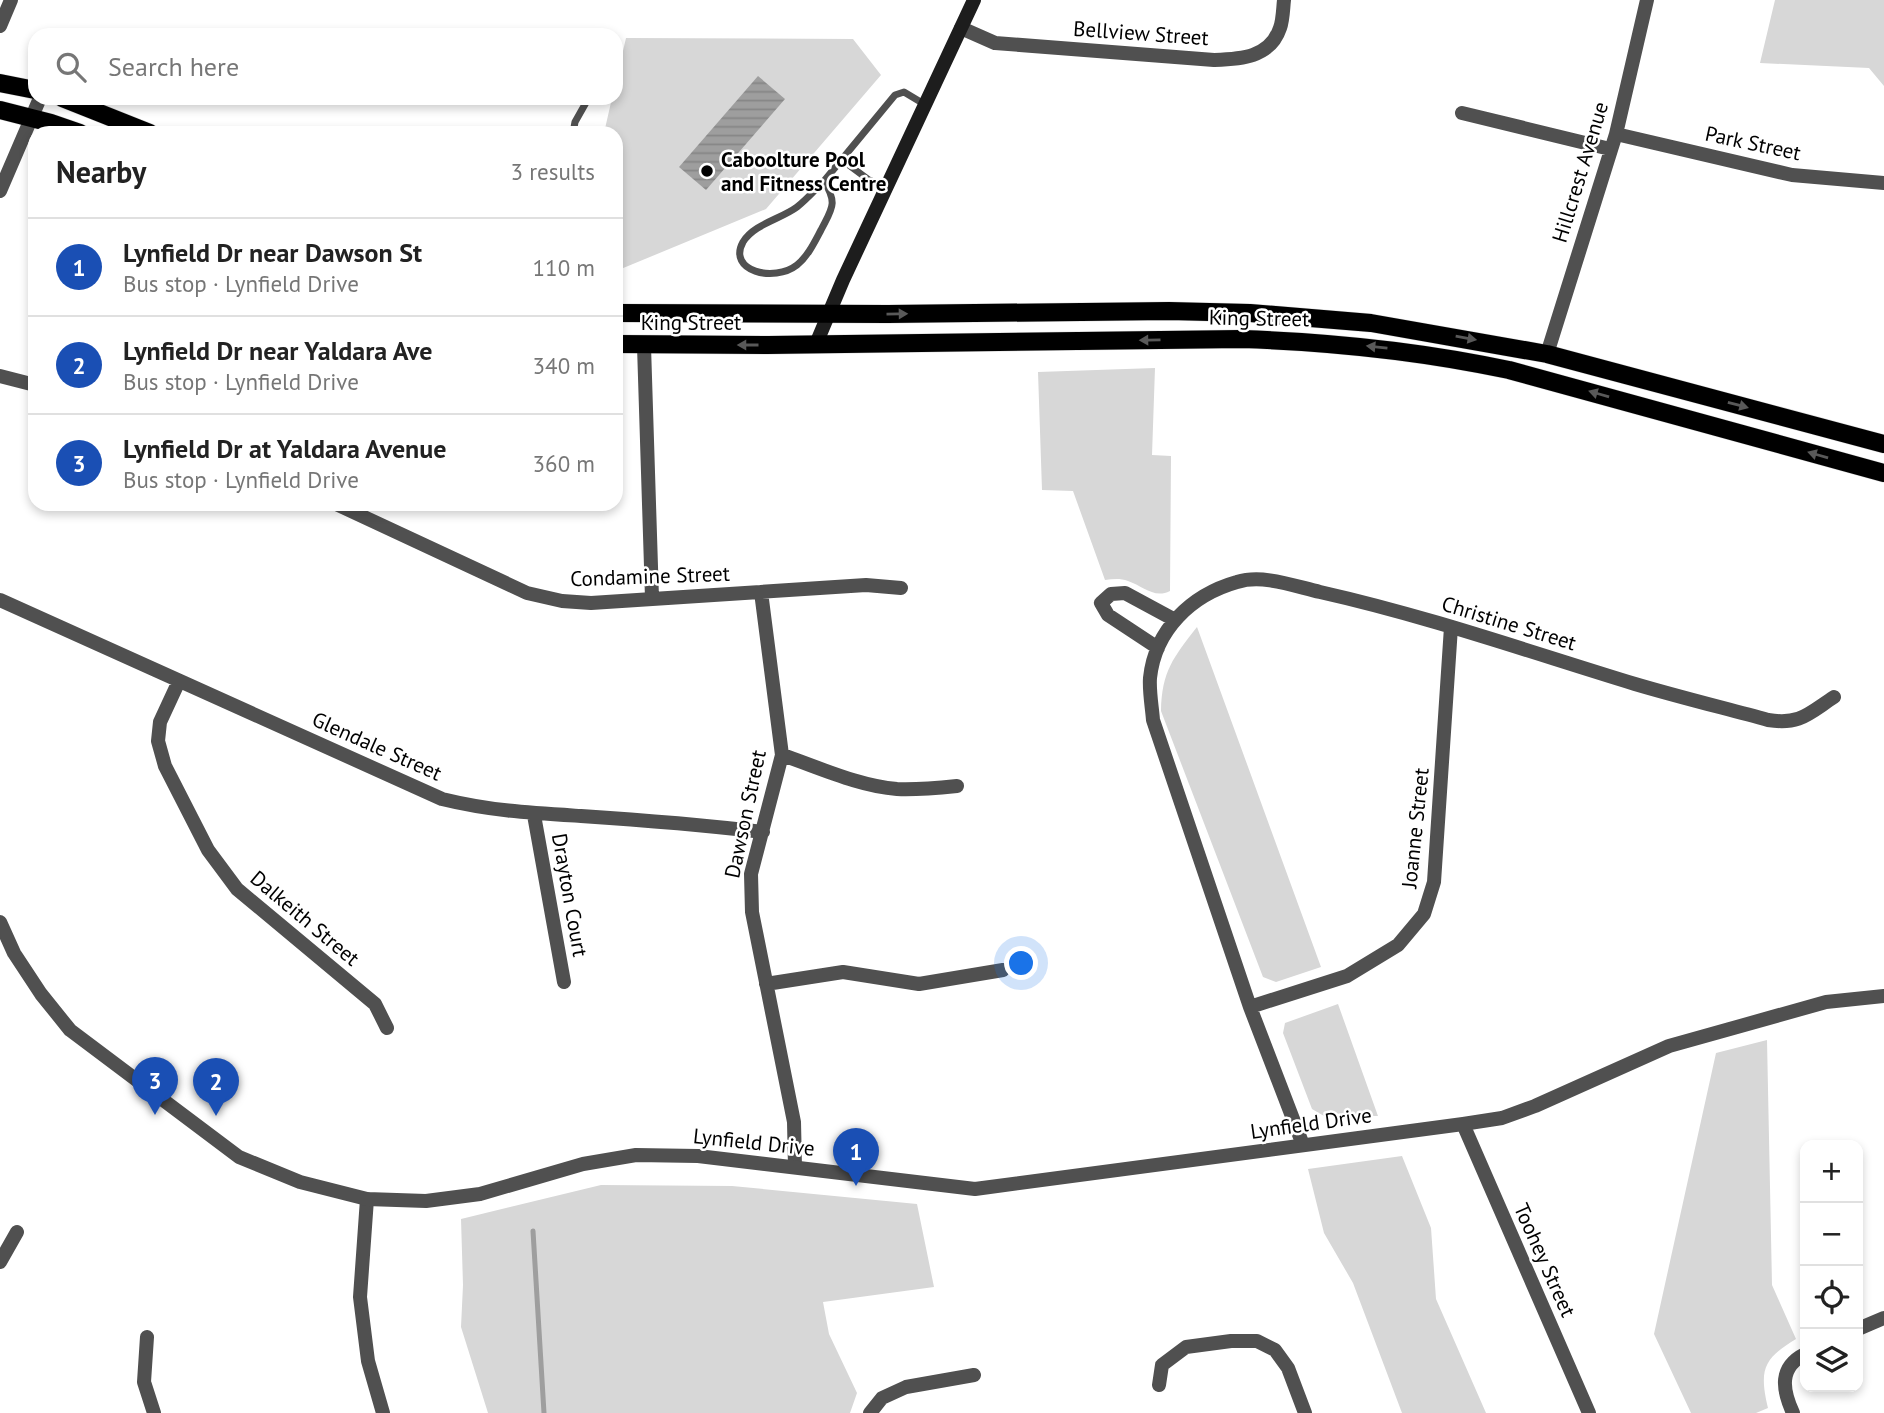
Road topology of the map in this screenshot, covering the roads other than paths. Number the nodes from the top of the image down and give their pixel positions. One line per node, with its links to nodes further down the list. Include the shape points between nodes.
1 (11, 0): 5 (street)
2 (974, 0): 6 (main road)
3 (1284, 0): 6 (street, Bellview Street, via 1280,28 1269,46 1241,59 995,43)
4 (1647, 0): 21 (street, Hillcrest Avenue)
5 (0, 26)
6 (961, 28): 9 (main road)
7 (0, 83): 8 (main road)
8 (28, 89)
9 (925, 104): 23 (lane, via 904,92 895,95); 26 (main road)
10 (37, 105): 15 (street)
11 (79, 105): 19 (main road)
12 (585, 105): 20 (lane)
13 (0, 110): 15 (main road)
14 (1462, 113): 22 (street)
15 (32, 117): 17 (street); 18 (main road)
16 (28, 126): 27 (street)
17 (28, 126)
18 (59, 126)
19 (132, 126)
20 (574, 126)
21 (1616, 134): 22 (street, Hillcrest Avenue); 25 (street, Park Street, via 1792,175)
22 (1610, 149): 33 (street, Hillcrest Avenue)
23 (842, 160): 24 (lane); 26 (lane)
24 (824, 181): 24 (lane, via 833,206 804,259 773,275 746,265 741,249 751,233 797,207)
25 (1884, 183)
26 (886, 187): 29 (main road)
27 (0, 191)
28 (623, 313): 29 (main road, King Street)
29 (829, 314): 31 (main road); 33 (main road, King Street, one-way to 33, via 1250,313 1371,323)
30 (623, 344): 32 (main road, King Street)
31 (816, 344): 32 (main road, King Street, one-way to 32); 37 (main road, King Street, one-way to 31, via 1509,370 1390,349 1242,339)
32 (644, 346): 41 (street)
33 (1548, 354): 36 (main road, King Street, one-way to 36)
34 (0, 376): 35 (street)
35 (28, 383)
36 (1884, 444)
37 (1884, 473)
38 (352, 511): 41 (street, Condamine Street, via 527,593 591,603)
39 (901, 588): 40 (street, Condamine Street, via 866,585)
40 (761, 592): 41 (street, Condamine Street); 48 (street, Dawson Street)
41 (652, 598)
42 (0, 600): 46 (street, Glendale Street)
43 (1175, 620): 44 (street, Christine Street, via 1202,597 1238,581 1268,580); 45 (street, Christine Street); 45 (street, via 1125,593 1111,594 1101,603 1108,615)
44 (1451, 627): 47 (street, Christine Street, via 1768,720 1787,723); 57 (street, Joanne Street, via 1434,882 1424,914 1398,944 1347,976)
45 (1158, 648): 57 (street, Christine Street, via 1150,678 1153,720)
46 (179, 681): 50 (street, Glendale Street, via 443,799); 58 (street, Dalkeith Street, via 160,722 158,741 165,766 208,850 237,889 375,1004)
47 (1834, 697)
48 (782, 755): 49 (street, via 871,784 920,789); 51 (street, Dawson Street)
49 (957, 786)
50 (534, 815): 51 (street, Glendale Street); 54 (street, Drayton Court)
51 (763, 832): 55 (street, Dawson Street, via 750,892)
52 (0, 922): 62 (street, Lynfield Drive, via 34,984 70,1030 239,1157 300,1182)
53 (1003, 970): 55 (street, via 919,984 843,972)
54 (564, 982)
55 (766, 984): 61 (street, Dawson Street, via 794,1122)
56 (1884, 996): 59 (street, Lynfield Drive, via 1826,1002 1669,1046 1535,1106 1502,1118)
57 (1250, 1007): 60 (street, Christine Street)
58 (387, 1028)
59 (1463, 1124): 60 (street, Lynfield Drive); 75 (street, Toohey Street)
60 (1303, 1145): 61 (street, Lynfield Drive, via 975,1189)
61 (795, 1167): 62 (street, Lynfield Drive, via 698,1156 636,1155 583,1164 466,1197)
62 (367, 1199): 72 (street, via 360,1297 368,1361)
63 (17, 1232): 64 (street)
64 (0, 1262)
65 (1884, 1318): 66 (street)
66 (1863, 1327)
67 (147, 1337): 71 (street, via 144,1382)
68 (1800, 1357): 76 (street, via 1786,1373 1784,1387)
69 (974, 1375): 73 (street, via 906,1387 882,1398)
70 (1159, 1385): 74 (street, via 1162,1364 1186,1347 1257,1341 1275,1350 1289,1368)
71 (154, 1413)
72 (383, 1413)
73 (870, 1413)
74 (1305, 1413)
75 (1589, 1413)
76 (1793, 1413)

